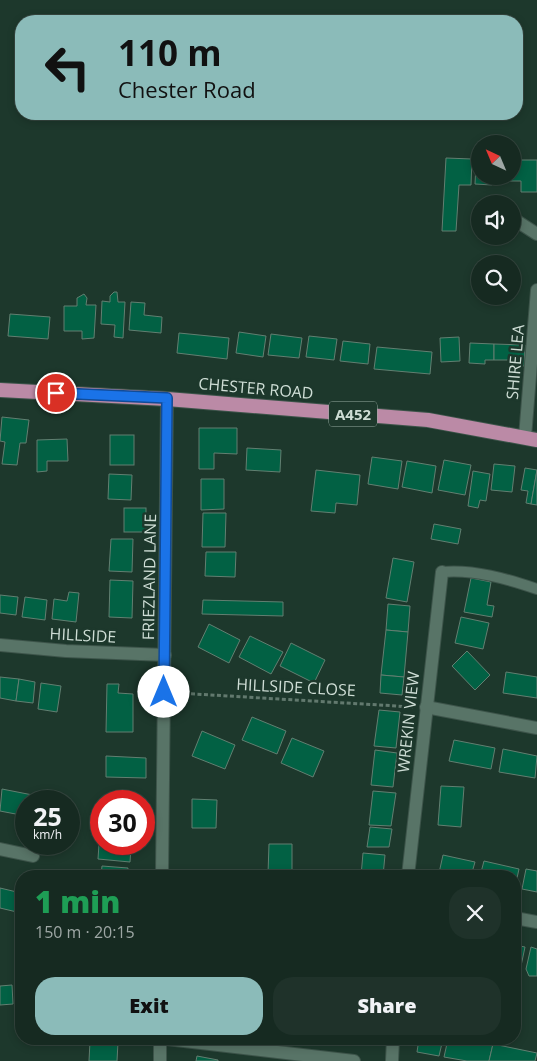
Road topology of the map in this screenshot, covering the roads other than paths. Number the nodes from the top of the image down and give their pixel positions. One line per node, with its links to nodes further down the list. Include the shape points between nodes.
1 (521, 224): 2 (street)
2 (537, 234)
3 (537, 290): 6 (street, SHIRE LEA)
4 (0, 390): 5 (highway, CHESTER ROAD / A452)
5 (167, 398): 6 (highway, CHESTER ROAD / A452, via 428,420); 10 (street, FRIEZLAND LANE)
6 (531, 438)
7 (442, 572): 8 (lane, via 458,571); 11 (street, WREKIN VIEW)
8 (537, 589)
9 (0, 645): 10 (street, HILLSIDE)
10 (165, 655): 15 (street, FRIEZLAND LANE)
11 (426, 707): 12 (street); 16 (street, WREKIN VIEW)
12 (537, 728)
13 (0, 849): 14 (street)
14 (33, 856)
15 (162, 870)
16 (409, 870)
17 (521, 919): 18 (street)
18 (537, 922)
19 (160, 1045): 22 (street)
20 (218, 1045): 23 (street)
21 (393, 1045): 24 (street)
22 (160, 1061)
23 (354, 1061)
24 (392, 1061)

